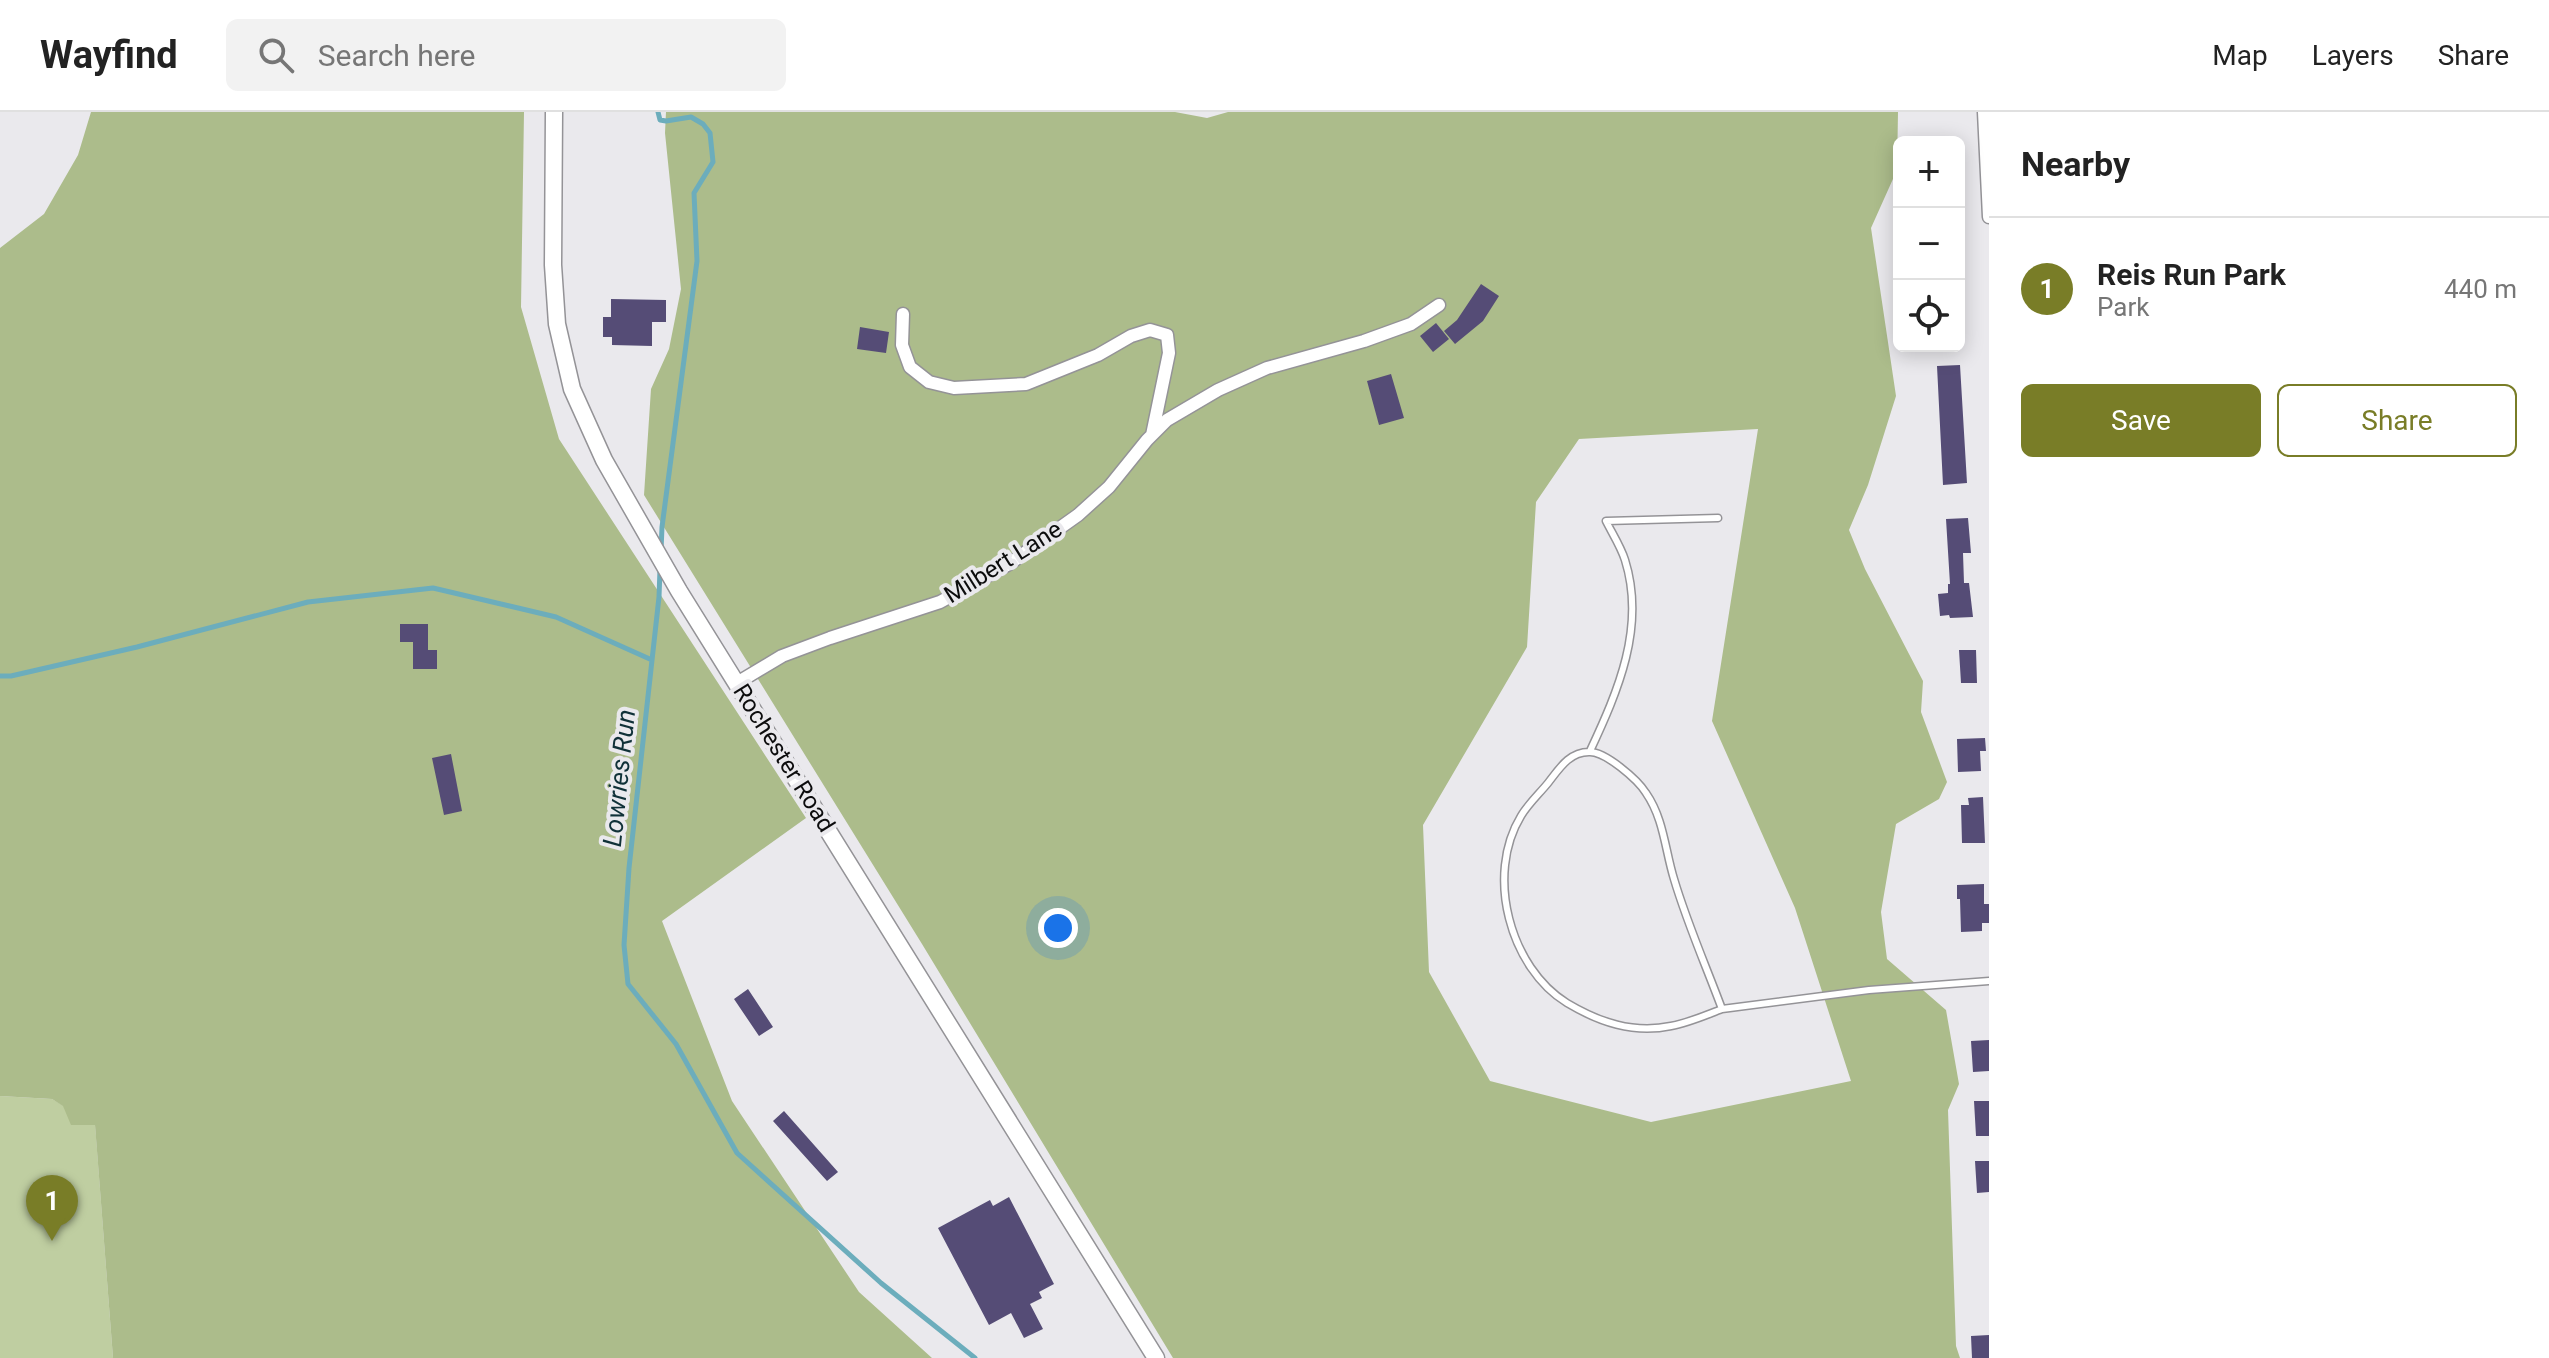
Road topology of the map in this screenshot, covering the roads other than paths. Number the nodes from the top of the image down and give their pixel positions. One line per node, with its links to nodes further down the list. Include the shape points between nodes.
1 (554, 112): 9 (street, Rochester Road, via 553,265 557,324 572,389 604,460)
2 (1984, 112): 3 (street)
3 (1987, 135): 4 (street)
4 (1989, 217)
5 (1439, 305): 7 (street, Milbert Lane, via 1411,324 1255,373 1188,406)
6 (903, 314): 7 (street, Milbert Lane, via 902,345 910,367 929,382 954,388 1026,384 1131,336 1150,330 1167,335 1169,353)
7 (1152, 435): 9 (street, Milbert Lane, via 1078,515 1009,564 940,602 782,656)
8 (1718, 518): 10 (lane, via 1606,521 1625,558 1632,626 1626,662)
9 (737, 683): 13 (street, Rochester Road)
10 (1590, 751): 12 (lane, via 1613,761 1646,792 1661,822 1673,878); 12 (lane, via 1570,757 1520,816 1511,840 1504,875 1506,902 1510,928 1527,962 1549,992 1590,1017 1630,1029 1670,1026)
11 (1989, 981): 12 (lane)
12 (1722, 1009)
13 (1156, 1358)

